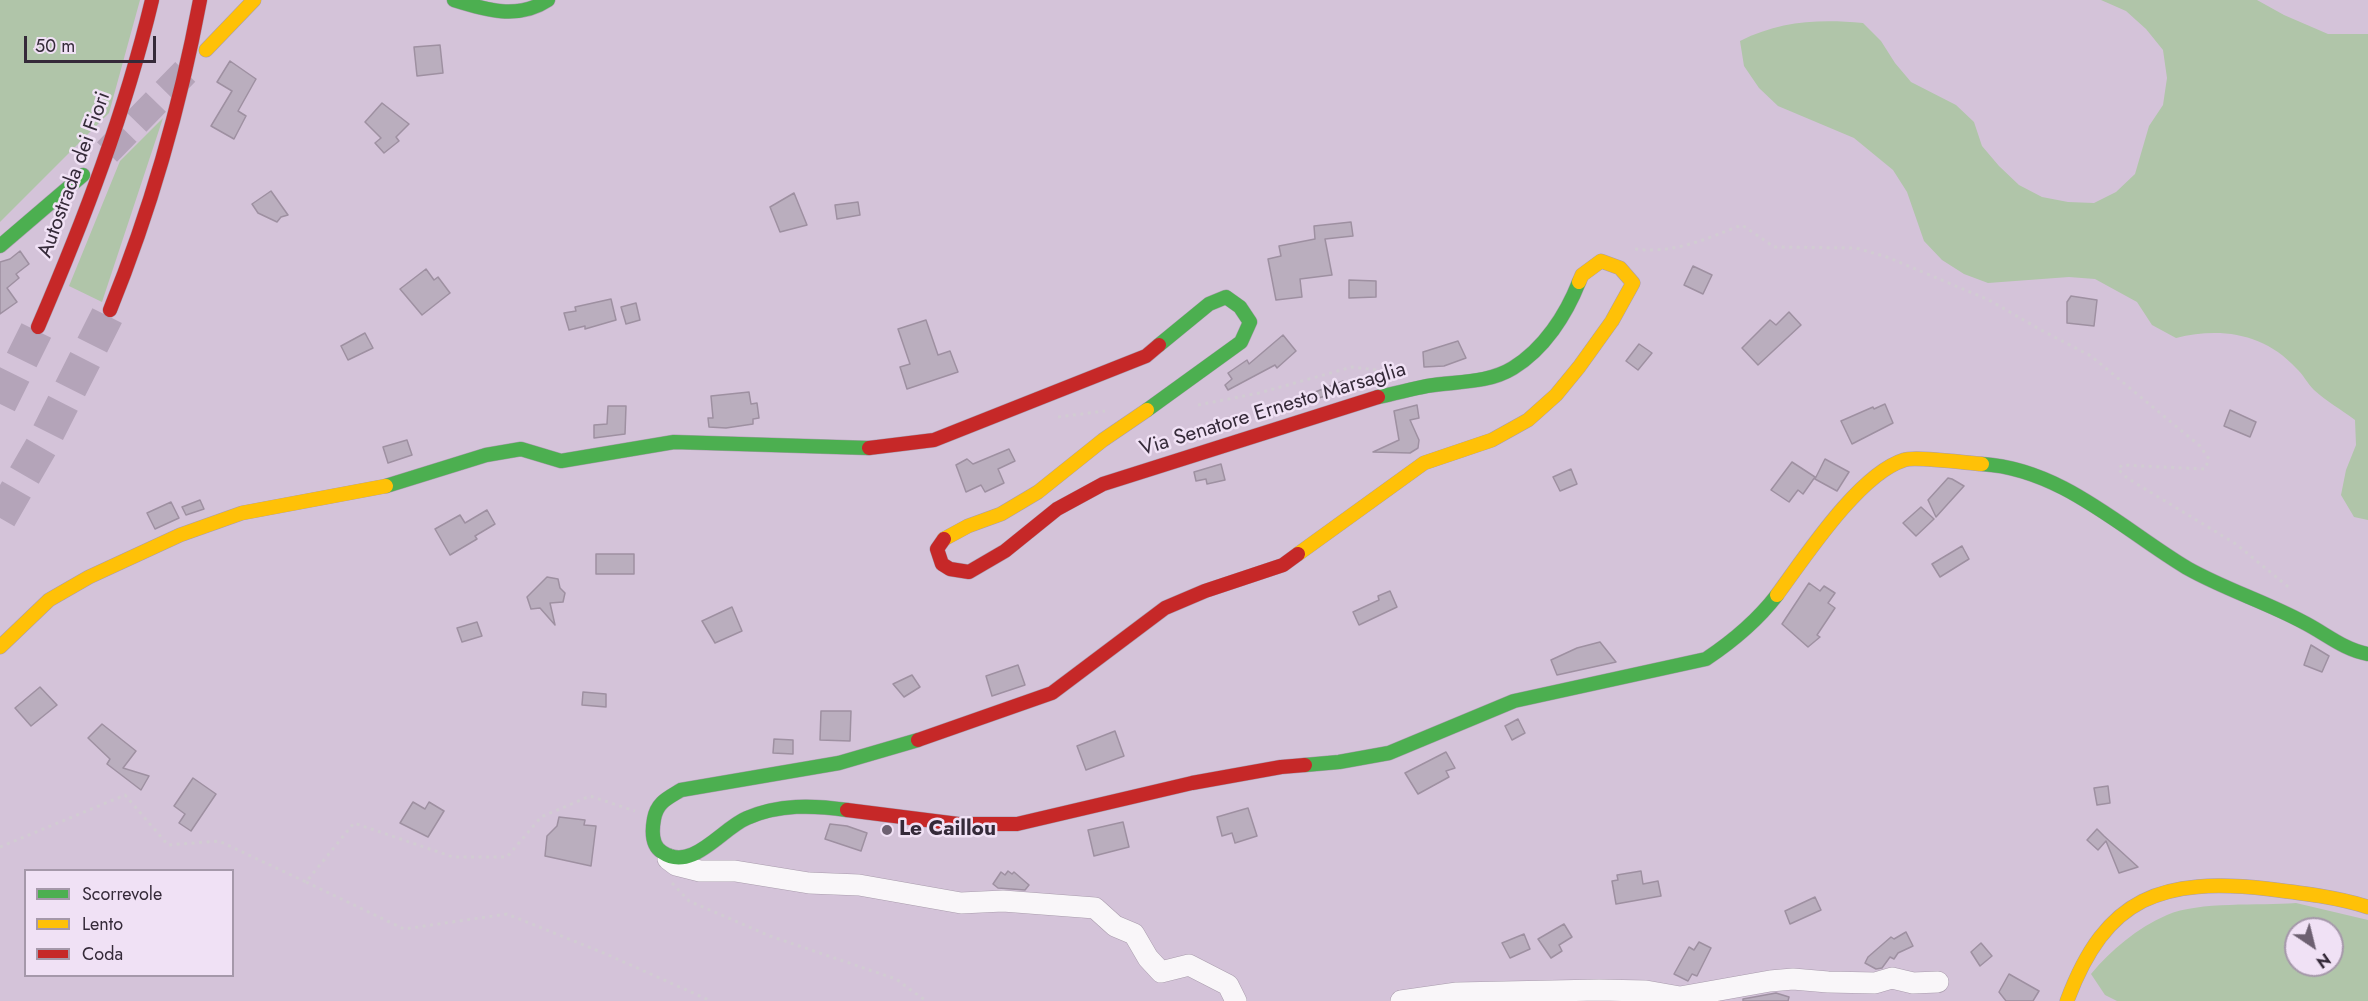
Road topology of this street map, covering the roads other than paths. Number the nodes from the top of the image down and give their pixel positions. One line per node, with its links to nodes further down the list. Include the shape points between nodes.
1 (152, 0): 10 (main road, Autostrada dei Fiori, via 124,108)
2 (200, 0): 9 (main road, via 175,123 152,201)
3 (254, 0): 6 (main road)
4 (454, 0): 5 (main road, via 480,9 517,14)
5 (548, 0)
6 (206, 50)
7 (83, 175): 8 (main road)
8 (0, 246)
9 (110, 310)
10 (39, 327)
11 (0, 647): 13 (main road, Via Senatore Ernesto Marsaglia, via 49,600 89,577 180,535 242,513 385,486 486,455 521,449 561,461 674,442 880,448 934,440 1146,356 1209,304 1226,297 1240,307 1250,322 1241,342 1103,440 1038,492 1001,514 945,537 937,549 942,564 969,572 1005,551 1057,509 1103,484 1370,399 1428,386 1474,382 1512,369 1544,341 1568,310 1582,275 1601,261 1627,270 1632,283 1612,321 1556,395 1528,420 1491,440 1424,463 1283,565 1164,608 1052,693 839,763 681,790 660,802 654,818 653,841)
12 (2368, 654): 13 (main road, via 2355,652 2304,622 2188,568 2067,490 2030,473 1997,465 1905,459 1870,479 1764,612 1706,659 1514,700 1389,753 1192,783 1017,824 957,824 817,806 782,807 745,818 691,856 673,857)
13 (661, 852): 16 (street, via 676,865 700,871 735,871 809,883 859,885 961,903 1003,901 1095,908 1115,926 1134,934 1161,972 1189,965 1228,985)
14 (2368, 906): 18 (main road, via 2343,898 2244,886 2194,886 2160,896 2123,912 2097,938)
15 (1938, 982): 17 (street, via 1912,983 1892,978 1875,983 1792,979 1680,997 1646,991 1599,990 1457,993)
16 (1236, 1001)
17 (1401, 1001)
18 (2067, 1001)

